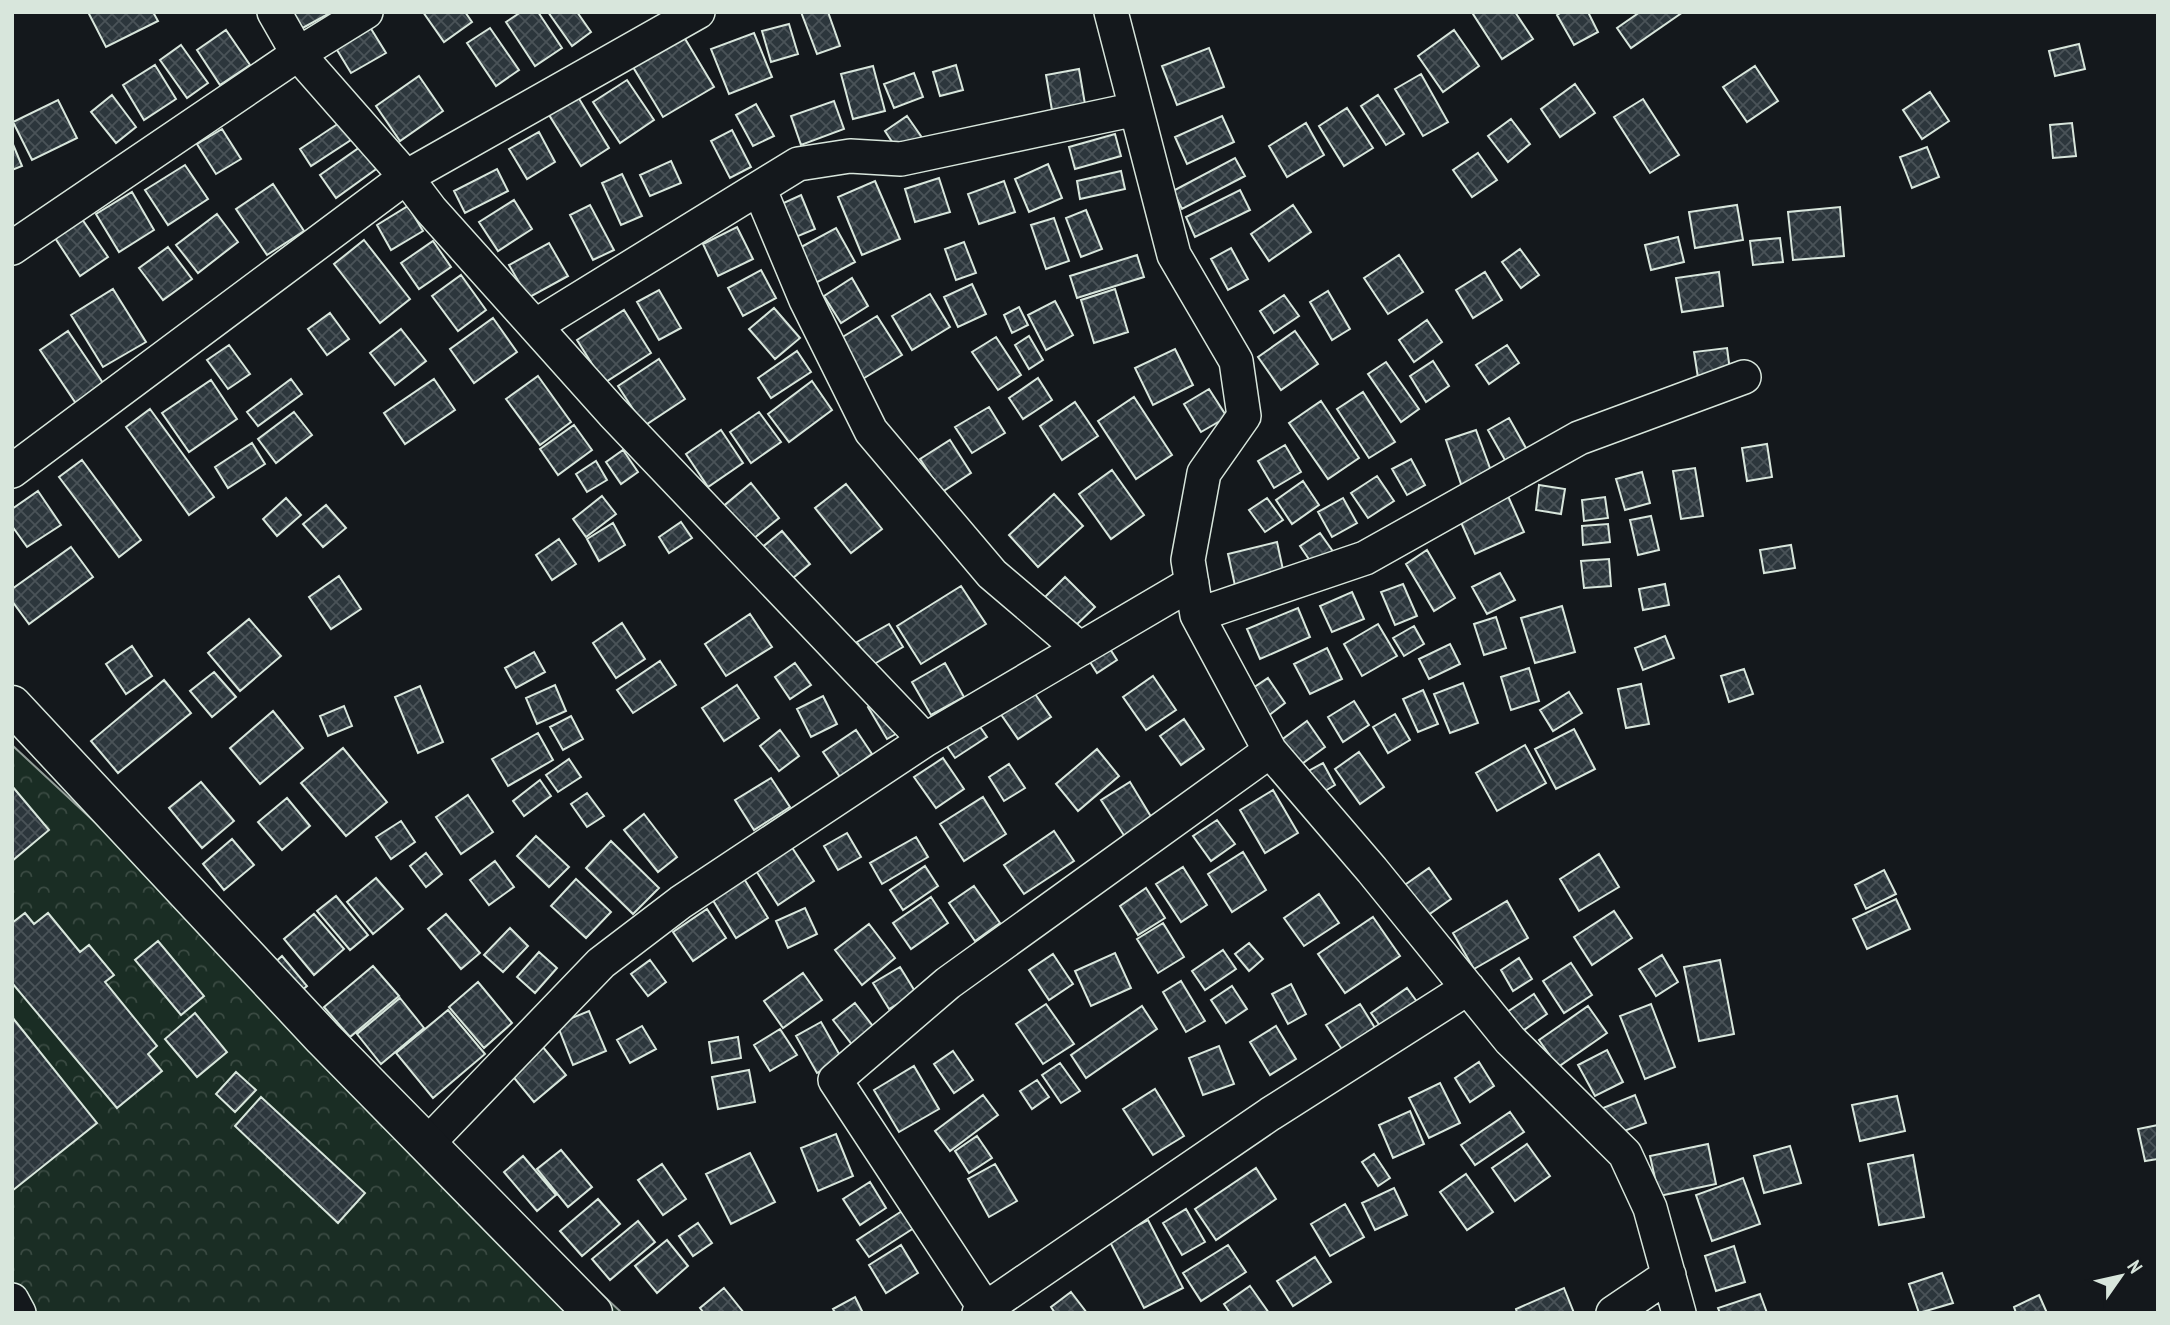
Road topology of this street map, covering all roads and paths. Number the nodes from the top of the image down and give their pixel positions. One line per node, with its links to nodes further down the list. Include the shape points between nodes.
1 (274, 12): 5 (street)
2 (366, 12): 5 (street)
3 (698, 12): 7 (street)
4 (1111, 12): 6 (street)
5 (298, 54): 7 (street); 9 (street)
6 (1136, 109): 8 (street, via 901,159 850,156 798,163); 13 (street, via 1174,255 1236,361 1244,416 1204,473 1188,560)
7 (407, 177): 10 (street, via 431,211); 12 (street)
8 (759, 188): 10 (street); 15 (street, via 806,300 871,431 992,574)
9 (12, 248)
10 (535, 326): 17 (street)
11 (1744, 377): 14 (street, via 1579,438 1365,558)
12 (12, 471)
13 (1192, 583): 14 (street); 15 (street)
14 (1197, 615): 18 (street)
15 (1080, 649): 17 (street)
16 (12, 705): 20 (main road)
17 (925, 740): 20 (street, via 681,902 601,963)
18 (1270, 751): 19 (street); 23 (street, via 948,983 835,1080)
19 (1468, 988): 21 (street, via 1510,1040 1625,1154 1650,1208); 23 (street, via 1270,1114)
20 (427, 1144): 25 (main road)
21 (1669, 1275): 26 (street); 27 (street)
22 (12, 1300): 24 (street)
23 (984, 1312)
24 (19, 1313)
25 (593, 1313)
26 (1613, 1313)
27 (1679, 1313)

